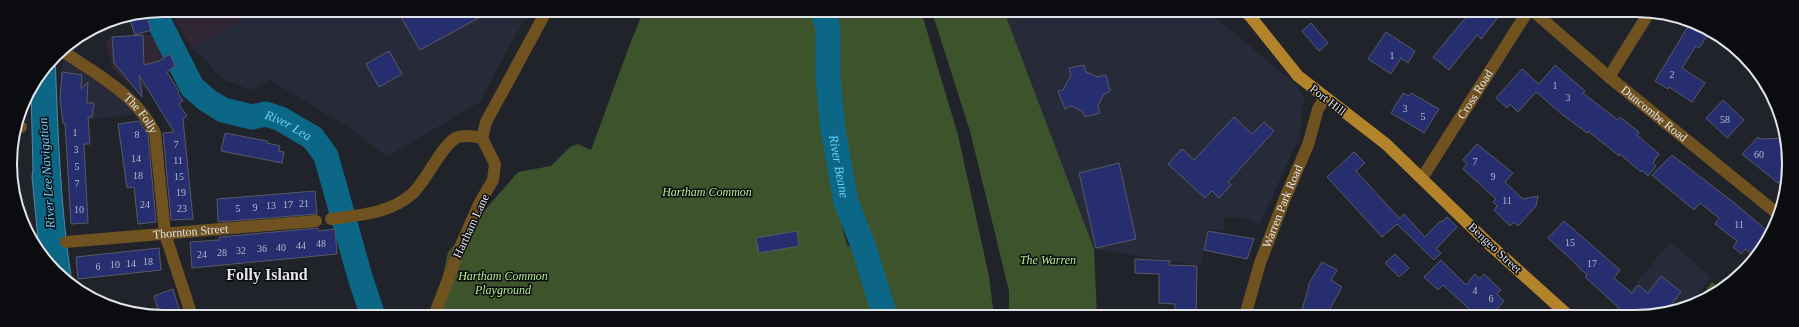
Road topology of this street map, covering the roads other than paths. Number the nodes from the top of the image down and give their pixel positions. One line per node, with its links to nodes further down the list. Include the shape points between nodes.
1 (543, 17): 9 (street, via 486,122)
2 (1251, 17): 8 (main road, Port Hill, via 1298,76)
3 (1524, 17): 10 (street, Cross Road)
4 (1540, 17): 7 (street, Duncombe Road)
5 (1646, 17): 7 (street)
6 (66, 54): 14 (street, The Folly, via 121,89 148,120 155,133)
7 (1609, 77): 11 (street, Duncombe Road)
8 (1325, 98): 10 (main road, Port Hill, via 1386,144); 18 (street, Warren Park Road, via 1318,109 1308,145 1260,263)
9 (482, 138): 12 (street, via 470,135 456,138 443,151 412,194 390,208); 17 (street, Hartham Lane, via 495,164 493,180 479,204)
10 (1422, 178): 19 (main road, Bengeo Street, via 1489,244)
11 (1774, 211)
12 (331, 219)
13 (316, 221): 14 (street, Thornton Street)
14 (165, 234): 15 (street, Thornton Street); 16 (street, The Folly)
15 (66, 242)
16 (190, 310)
17 (436, 310)
18 (1247, 310)
19 (1562, 310)

